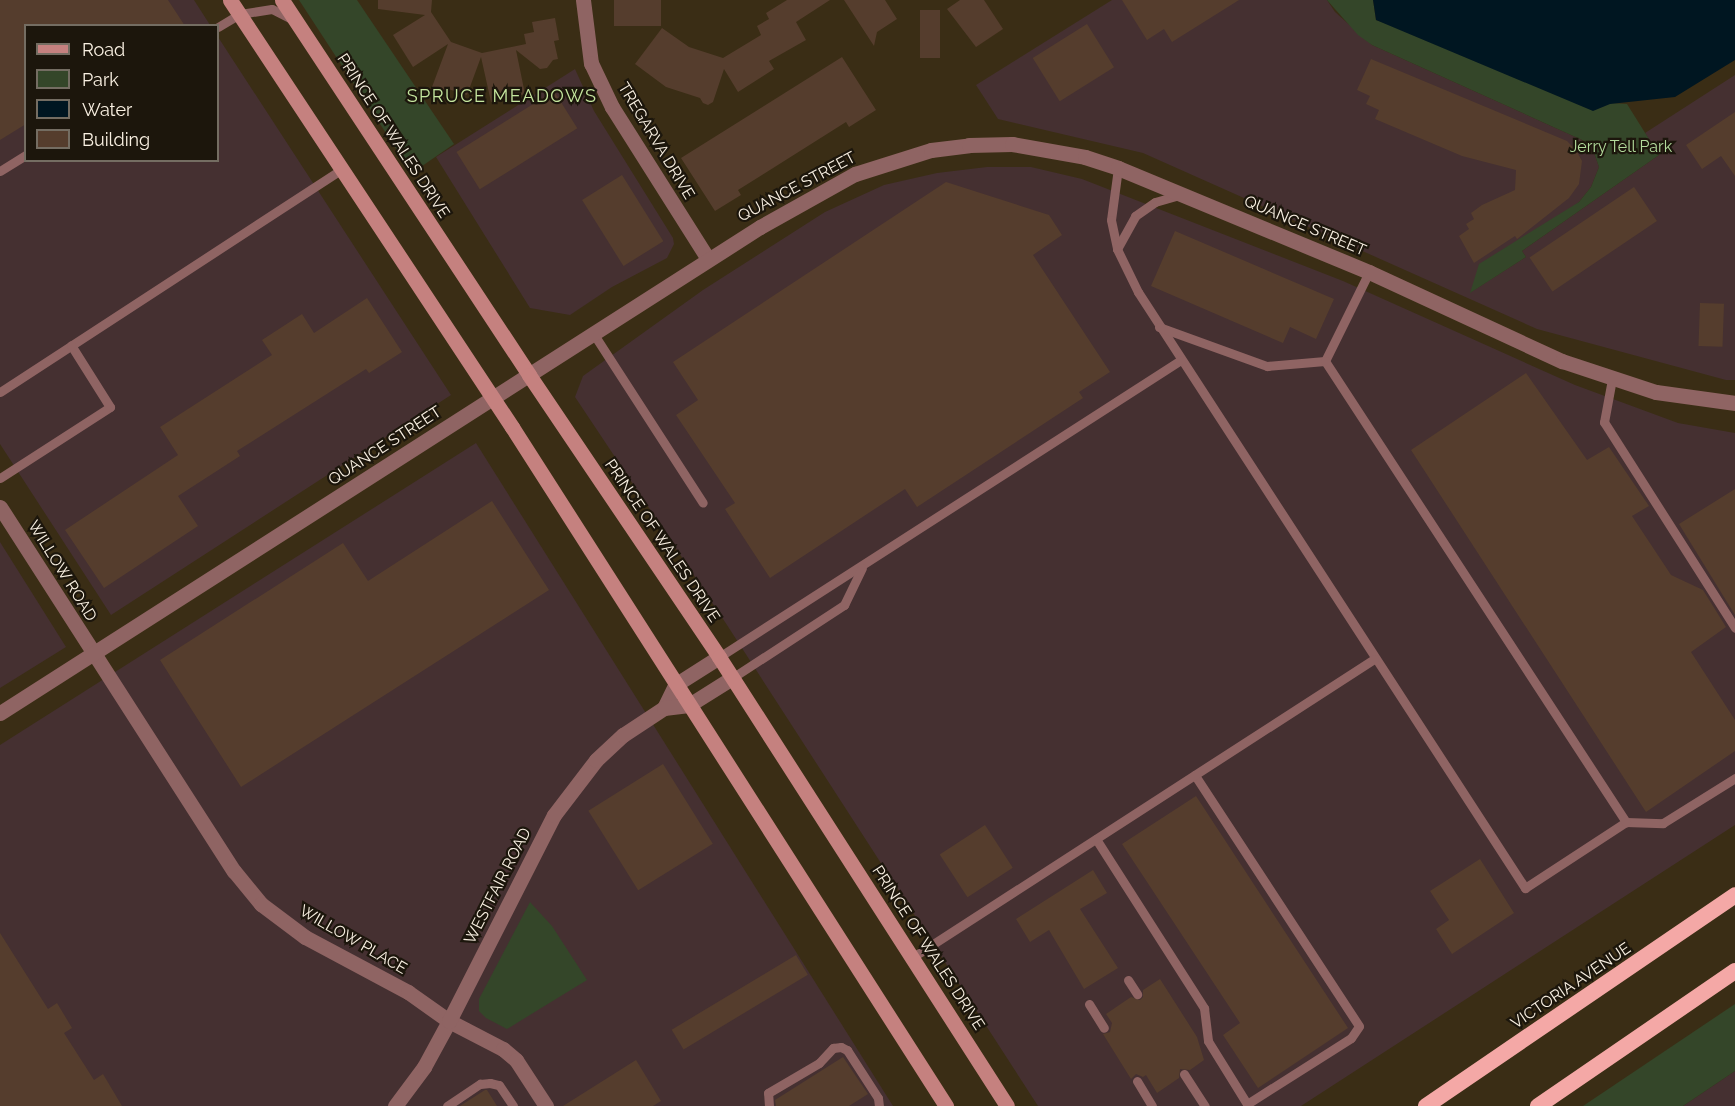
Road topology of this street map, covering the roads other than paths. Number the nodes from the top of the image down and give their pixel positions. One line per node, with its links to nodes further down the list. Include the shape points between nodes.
1 (231, 0): 4 (main road)
2 (282, 0): 5 (main road, PRINCE OF WALES DRIVE)
3 (583, 0): 13 (street, TREGARVA DRIVE, via 591,63 607,98)
4 (240, 14): 5 (lane, via 272,9); 6 (lane); 9 (main road)
5 (297, 22): 20 (main road, PRINCE OF WALES DRIVE)
6 (219, 26)
7 (24, 155): 10 (lane)
8 (1118, 168): 11 (street, QUANCE STREET); 12 (lane, via 1111,220); 13 (street, QUANCE STREET, via 1085,157 1012,144 931,150 855,174)
9 (341, 170): 17 (lane); 23 (main road)
10 (0, 171)
11 (1183, 194): 12 (lane, via 1155,202 1135,216); 14 (street, QUANCE STREET)
12 (1117, 249): 15 (lane, via 1123,267)
13 (708, 259): 16 (street, QUANCE STREET)
14 (1369, 272): 19 (lane); 21 (street, QUANCE STREET, via 1462,317)
15 (1159, 327): 18 (lane); 19 (lane, via 1267,366)
16 (593, 333): 20 (street, QUANCE STREET); 26 (lane)
17 (71, 345): 22 (lane); 25 (lane, via 110,406)
18 (1181, 360): 28 (lane); 32 (lane)
19 (1324, 361): 40 (lane)
20 (529, 375): 23 (street, QUANCE STREET); 31 (main road, PRINCE OF WALES DRIVE)
21 (1612, 379): 24 (street, QUANCE STREET, via 1656,392); 29 (lane, via 1604,422)
22 (0, 392)
23 (493, 398): 30 (street, QUANCE STREET); 34 (main road)
24 (1735, 403)
25 (0, 478)
26 (703, 503)
27 (0, 507): 30 (street, WILLOW ROAD)
28 (862, 567): 31 (lane); 33 (lane, via 844,605)
29 (1735, 628)
30 (92, 654): 37 (street, QUANCE STREET); 49 (street, WILLOW PLACE, via 234,871 261,904 305,936 408,992)
31 (719, 657): 33 (main road, PRINCE OF WALES DRIVE); 34 (street)
32 (1374, 659): 38 (lane); 40 (lane, via 1526,888)
33 (732, 678): 35 (street, WESTFAIR ROAD); 43 (main road, PRINCE OF WALES DRIVE)
34 (675, 685): 35 (main road); 36 (street)
35 (689, 705): 36 (street, WESTFAIR ROAD); 59 (main road)
36 (664, 708): 49 (street, WESTFAIR ROAD, via 623,735 596,760 554,815)
37 (0, 713)
38 (1195, 775): 41 (lane); 41 (lane, via 1359,1026 1351,1038 1247,1104 1208,1041 1204,1008)
39 (1735, 778): 40 (lane, via 1663,824)
40 (1626, 822)
41 (1096, 839): 43 (lane)
42 (1735, 895): 47 (highway, VICTORIA AVENUE)
43 (914, 957): 60 (main road, PRINCE OF WALES DRIVE)
44 (1735, 971): 65 (highway)
45 (1128, 980): 46 (lane)
46 (1137, 994)
47 (1579, 1002): 63 (highway, VICTORIA AVENUE); 64 (highway)
48 (1089, 1004): 50 (lane)
49 (449, 1021): 53 (street, WESTFAIR ROAD, via 424,1067); 56 (street, WILLOW PLACE, via 495,1043 510,1055)
50 (1104, 1028)
51 (1184, 1074): 62 (lane)
52 (1137, 1081): 61 (lane)
53 (395, 1106)
54 (447, 1106): 55 (lane, via 480,1084 490,1083 500,1085)
55 (513, 1106)
56 (546, 1106)
57 (769, 1106): 58 (lane, via 768,1094 819,1063 833,1048 841,1047 847,1050 878,1098)
58 (879, 1106)
59 (946, 1106)
60 (1007, 1106)
61 (1152, 1106)
62 (1204, 1106)
63 (1426, 1106)
64 (1444, 1106)
65 (1538, 1106)

